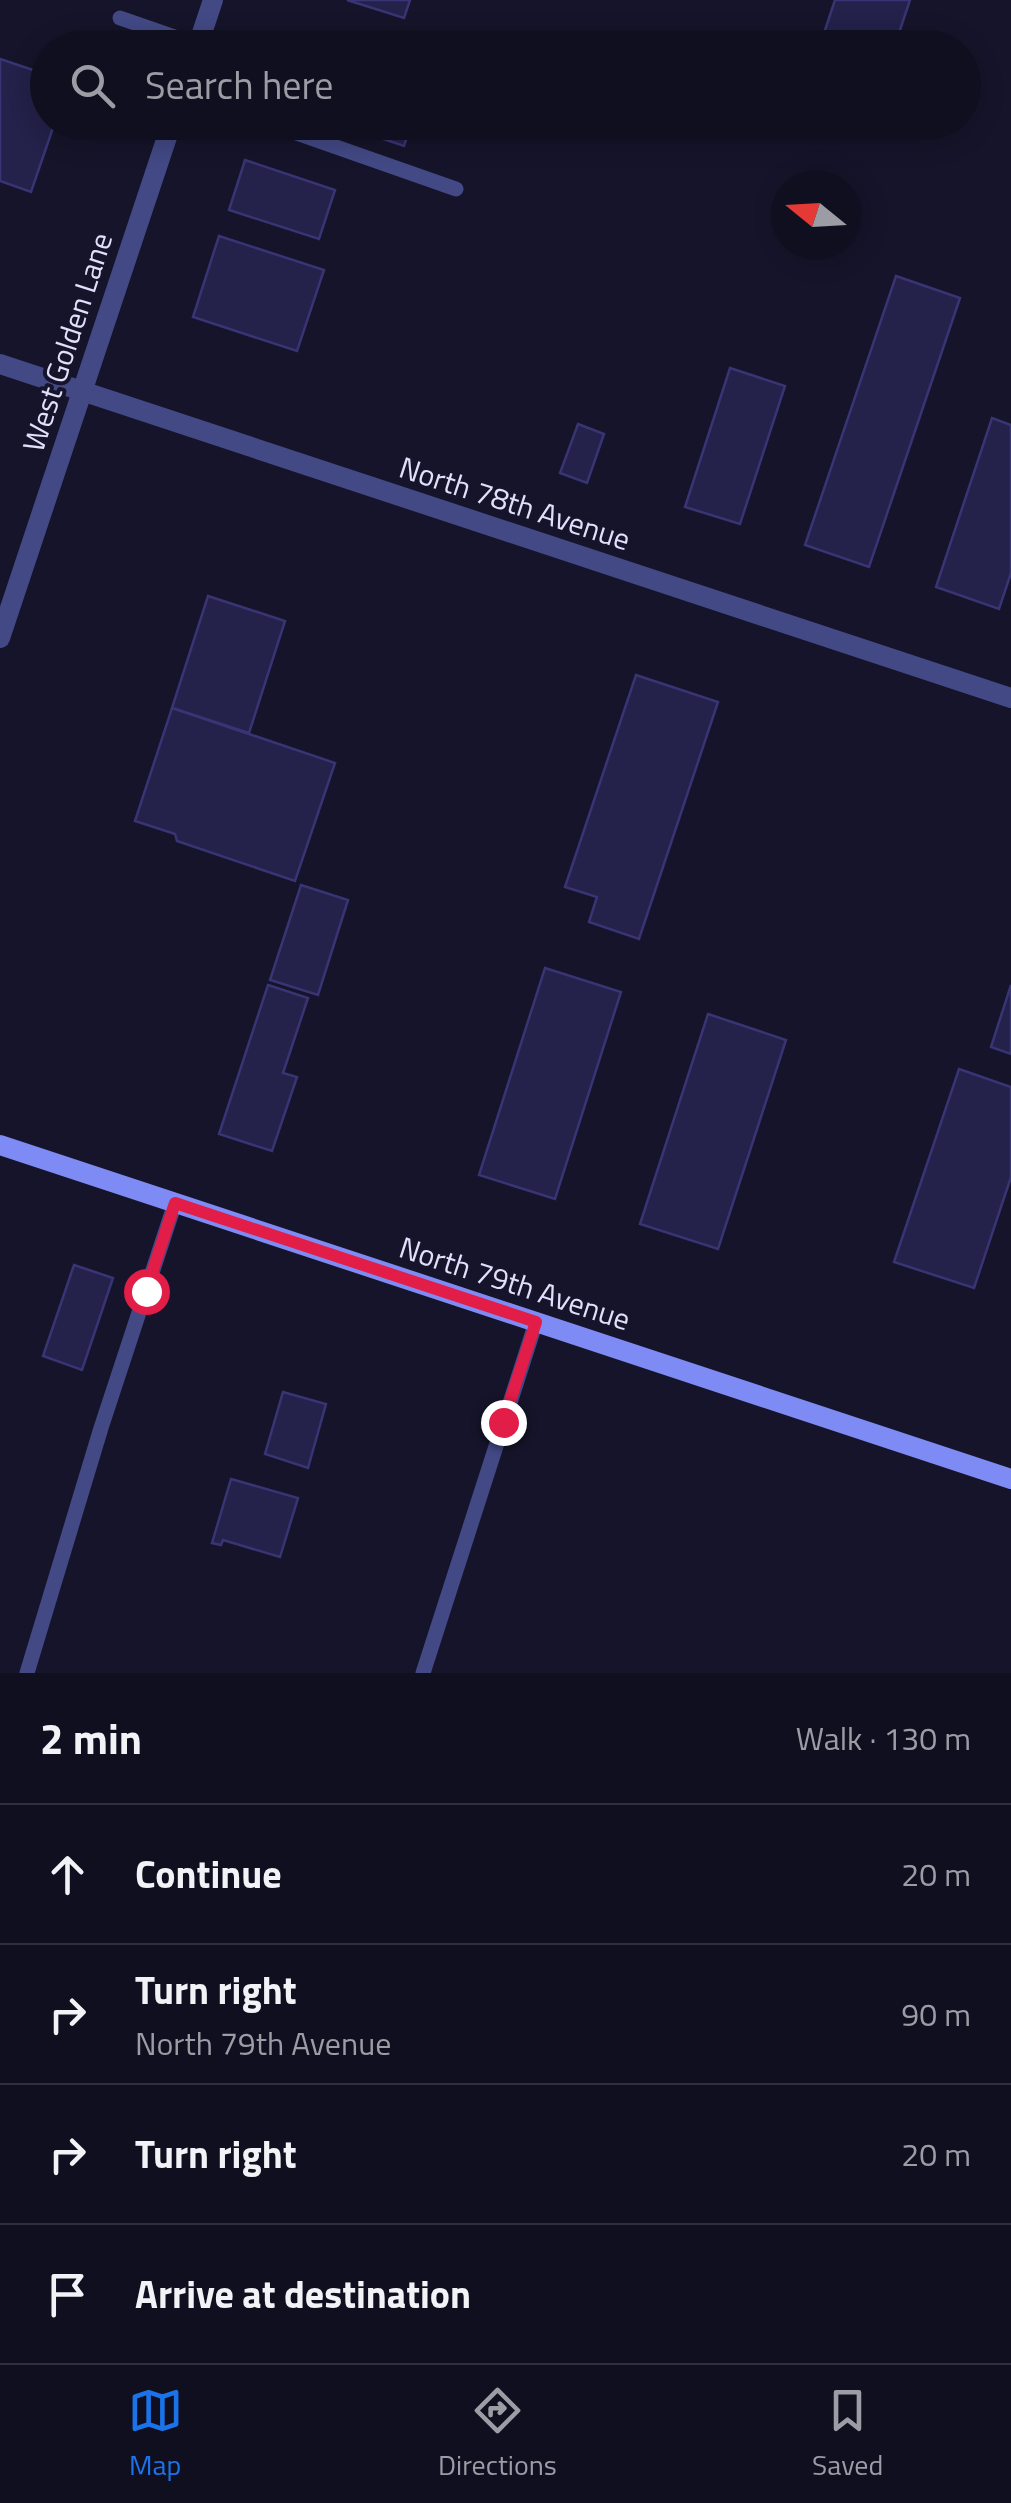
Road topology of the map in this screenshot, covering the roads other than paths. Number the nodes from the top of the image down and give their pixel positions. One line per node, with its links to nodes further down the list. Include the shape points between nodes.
1 (213, 0): 4 (street)
2 (120, 18): 3 (lane)
3 (153, 30)
4 (203, 30)
5 (166, 140): 9 (street, West Golden Lane)
6 (316, 140): 7 (lane)
7 (456, 189)
8 (0, 364): 9 (street, North 78th Avenue)
9 (82, 392): 10 (street, West Golden Lane); 11 (street, North 78th Avenue)
10 (0, 638)
11 (1011, 698)
12 (0, 1145): 13 (street, North 79th Avenue)
13 (175, 1203): 14 (street, North 79th Avenue); 17 (lane)
14 (536, 1322): 15 (street, North 79th Avenue); 16 (lane)
15 (1011, 1480)
16 (428, 1672)
17 (28, 1673)

